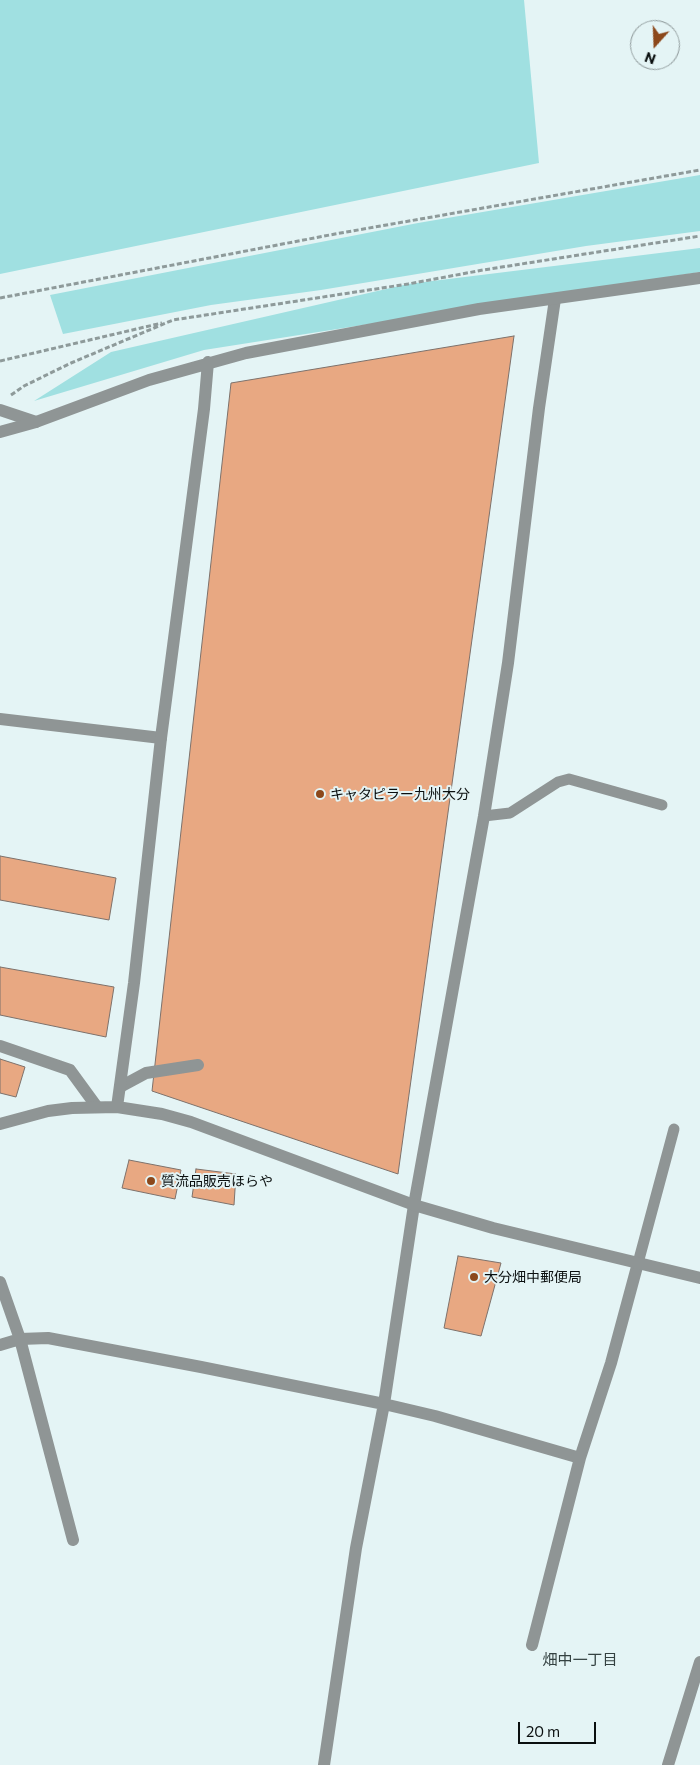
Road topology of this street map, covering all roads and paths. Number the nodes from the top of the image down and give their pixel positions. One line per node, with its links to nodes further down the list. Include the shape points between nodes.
1 (699, 171): 4 (path, via 335,234)
2 (700, 236): 6 (path)
3 (700, 278): 5 (street)
4 (0, 298)
5 (555, 299): 8 (street, via 434,317); 16 (street, via 508,663)
6 (173, 320): 7 (path); 9 (path, via 71,363)
7 (0, 361)
8 (208, 362): 11 (street); 14 (street)
9 (8, 397)
10 (0, 410): 11 (street)
11 (36, 422): 12 (street)
12 (0, 432)
13 (0, 719): 14 (street)
14 (161, 738): 19 (street)
15 (662, 805): 16 (lane, via 568,779 510,813)
16 (484, 816): 24 (street)
17 (0, 1046): 20 (street, via 70,1070)
18 (198, 1065): 19 (street, via 146,1073)
19 (120, 1087): 21 (street)
20 (97, 1107): 21 (street); 22 (street, via 48,1111)
21 (117, 1107): 24 (street, via 191,1122)
22 (0, 1124)
23 (674, 1129): 25 (lane)
24 (414, 1205): 25 (street); 30 (street)
25 (638, 1263): 26 (street); 31 (street, via 611,1364)
26 (700, 1278)
27 (0, 1282): 28 (street)
28 (20, 1339): 29 (street); 30 (street, via 48,1338); 32 (street)
29 (0, 1346)
30 (384, 1404): 31 (street); 35 (street, via 356,1548)
31 (580, 1458): 33 (street)
32 (73, 1540)
33 (532, 1645)
34 (700, 1662): 36 (street)
35 (324, 1765)
36 (668, 1765)

